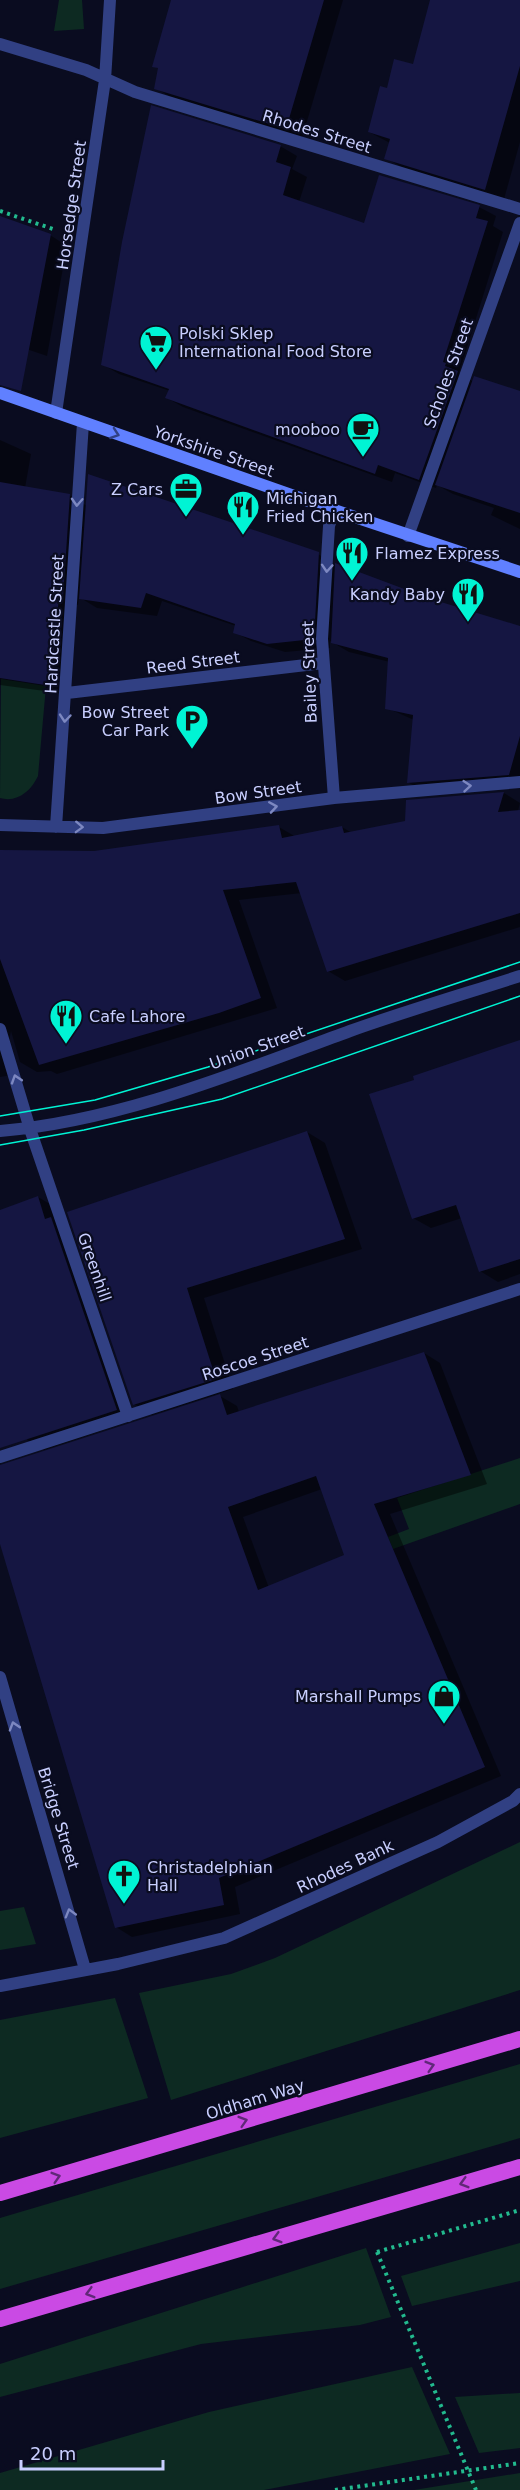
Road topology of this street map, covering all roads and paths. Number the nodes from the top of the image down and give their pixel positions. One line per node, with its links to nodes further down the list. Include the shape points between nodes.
1 (110, 0): 3 (street, Horsedge Street)
2 (0, 44): 3 (street, Rhodes Street, via 86,70)
3 (105, 80): 4 (street, Rhodes Street); 9 (street, Horsedge Street)
4 (520, 209)
5 (0, 211): 7 (path)
6 (520, 223): 12 (street, Scholes Street)
7 (56, 230)
8 (0, 393): 9 (main road, Yorkshire Street)
9 (56, 413): 10 (main road, Yorkshire Street)
10 (83, 423): 11 (main road, Yorkshire Street, one-way to 11); 15 (street, Hardcastle Street, one-way to 15)
11 (334, 510): 12 (main road, Yorkshire Street); 14 (street, Bailey Street, one-way to 14, via 329,526)
12 (408, 536): 13 (main road, Yorkshire Street)
13 (520, 572)
14 (323, 663): 15 (street, Reed Street); 17 (street, Bailey Street)
15 (67, 693): 19 (street, Hardcastle Street, one-way to 19)
16 (520, 782): 17 (street, Bow Street, one-way to 16)
17 (334, 798): 19 (street, Bow Street, one-way to 17, via 103,828)
18 (0, 825): 19 (street, Bow Street)
19 (56, 827)
20 (520, 976): 22 (street, Union Street, via 363,1026 151,1101)
21 (0, 1029): 22 (street, Greenhill, one-way to 21)
22 (30, 1129): 23 (street, Union Street); 25 (street, Greenhill)
23 (0, 1131)
24 (520, 1288): 25 (street, Roscoe Street)
25 (128, 1416): 26 (street, Roscoe Street)
26 (0, 1457)
27 (0, 1677): 29 (street, Bridge Street, one-way to 27)
28 (520, 1794): 29 (street, Rhodes Bank, via 438,1842 263,1923 224,1938)
29 (85, 1969): 30 (street, Rhodes Bank)
30 (0, 1986)
31 (520, 2038): 33 (highway, Oldham Way, one-way to 31)
32 (520, 2167): 35 (highway, one-way to 35)
33 (0, 2193)
34 (520, 2210): 38 (path, bridge, via 377,2252)
35 (0, 2319)
36 (520, 2463): 37 (path)
37 (335, 2490)
38 (476, 2490)

